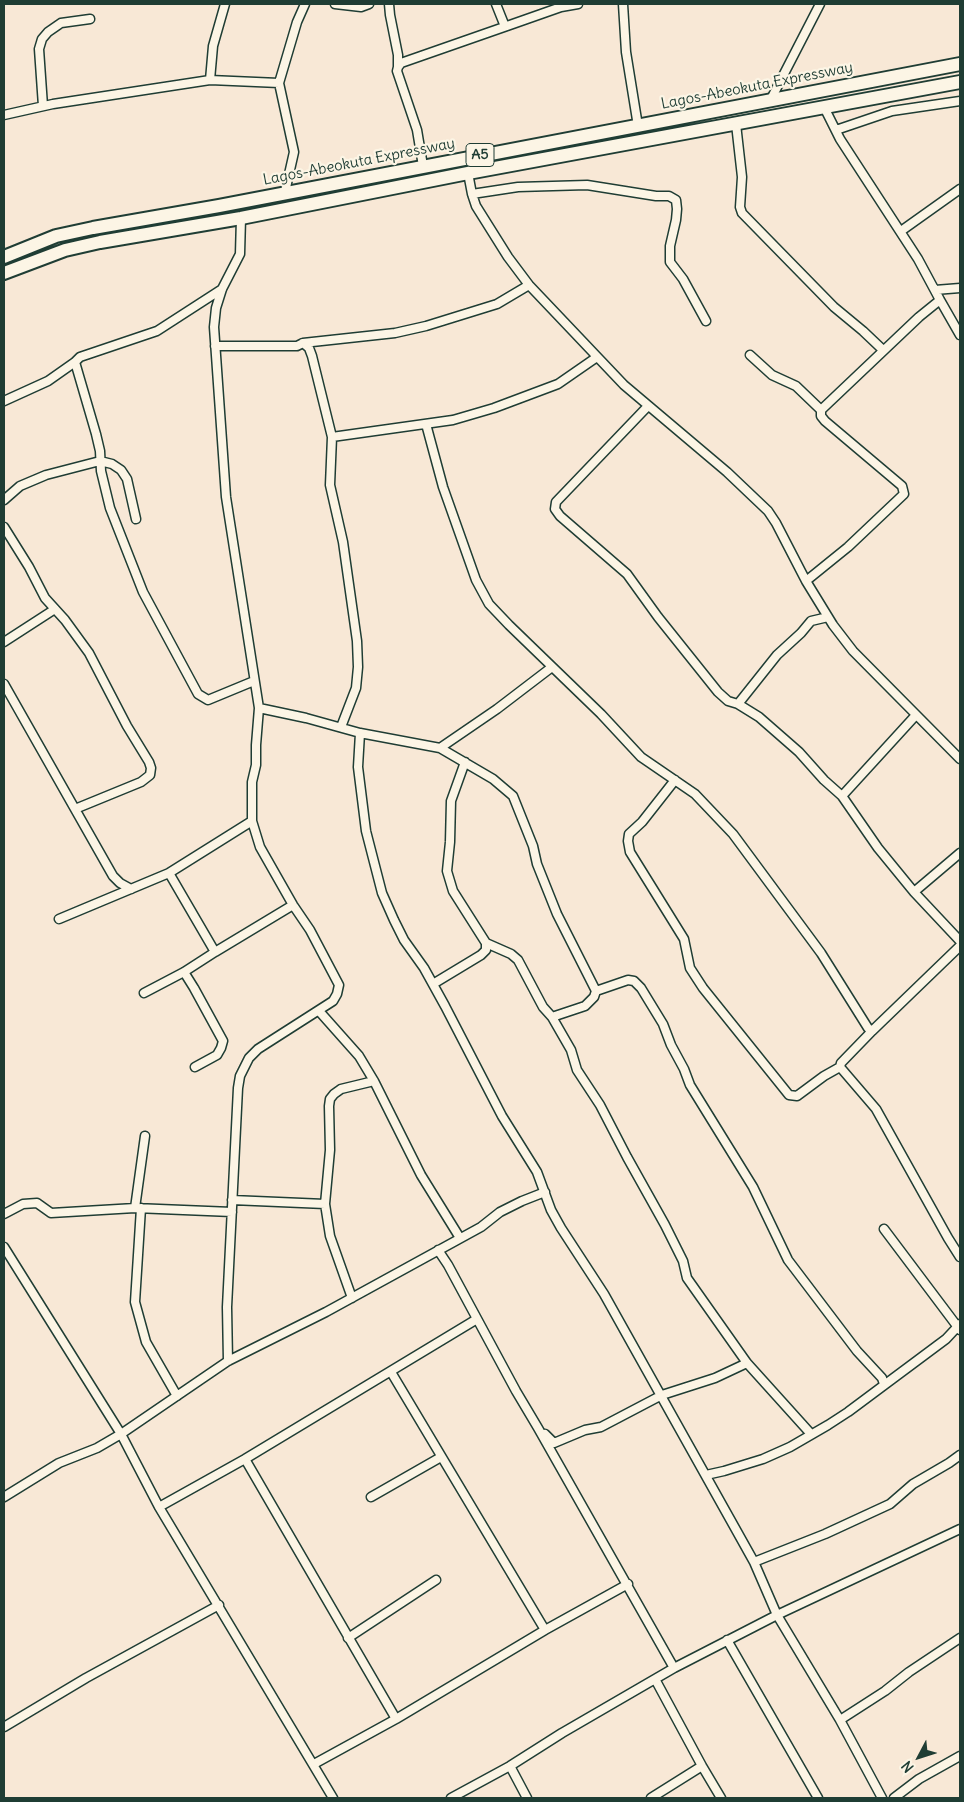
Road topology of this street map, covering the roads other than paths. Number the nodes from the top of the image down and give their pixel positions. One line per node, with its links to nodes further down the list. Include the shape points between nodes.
1 (225, 4): 14 (street, via 213,46)
2 (305, 4): 16 (street)
3 (336, 4): 4 (street, via 361,7)
4 (369, 4)
5 (389, 4): 13 (street)
6 (496, 4): 11 (street)
7 (578, 4): 11 (street)
8 (623, 4): 23 (street, via 626,52)
9 (820, 4): 17 (street)
10 (90, 19): 19 (street, via 61,23 42,39 39,49)
11 (507, 26): 13 (street, via 401,63)
12 (960, 64): 17 (highway, Lagos-Abeokuta Expressway / A5)
13 (398, 67): 25 (street, via 417,130)
14 (210, 80): 16 (street); 19 (street)
15 (960, 82): 20 (highway, Lagos-Abeokuta Expressway / A5)
16 (279, 83): 28 (street, via 294,152)
17 (770, 101): 23 (highway, Lagos-Abeokuta Expressway / A5)
18 (960, 101): 24 (street, via 892,111)
19 (43, 106): 21 (street)
20 (824, 107): 22 (highway, Lagos-Abeokuta Expressway / A5); 24 (street)
21 (4, 115)
22 (736, 124): 26 (highway, Lagos-Abeokuta Expressway / A5); 43 (street, via 742,213 834,308)
23 (638, 126): 25 (highway, Lagos-Abeokuta Expressway / A5)
24 (836, 130): 31 (street)
25 (423, 166): 28 (highway, Lagos-Abeokuta Expressway / A5)
26 (468, 173): 29 (street); 30 (highway, Lagos-Abeokuta Expressway / A5)
27 (960, 189): 31 (street)
28 (285, 192): 32 (highway, Lagos-Abeokuta Expressway / A5, via 56,236)
29 (472, 194): 34 (street, via 476,206); 39 (street, via 518,187 587,185 669,196 676,200 677,209 670,262)
30 (241, 218): 33 (highway, Lagos-Abeokuta Expressway / A5, via 65,250); 36 (street, via 240,254)
31 (901, 231): 37 (street)
32 (4, 257)
33 (4, 273)
34 (529, 285): 41 (street, via 497,304 426,326 394,333); 45 (street)
35 (960, 288): 37 (street)
36 (222, 290): 42 (street, via 216,308); 46 (street, via 157,331 80,357)
37 (935, 290): 38 (street)
38 (940, 300): 40 (street); 43 (street)
39 (706, 321)
40 (960, 335)
41 (303, 343): 42 (street, via 297,346); 51 (street, via 312,356)
42 (215, 346): 61 (street, via 226,497)
43 (883, 350): 49 (street)
44 (750, 355): 49 (street, via 772,375 796,386)
45 (597, 357): 48 (street); 50 (street, via 566,379 542,390 462,417)
46 (75, 362): 47 (street, via 48,380); 52 (street, via 96,434)
47 (4, 401)
48 (648, 406): 56 (street, via 768,511); 63 (street, via 556,502 555,509 627,574 718,692 728,701)
49 (821, 410): 56 (street, via 825,421 902,486 904,494)
50 (426, 424): 51 (street); 60 (street, via 443,487 476,580 489,604)
51 (332, 437): 66 (street, via 330,486 343,542 358,668 356,688)
52 (100, 461): 53 (street, via 46,475 20,486); 54 (street, via 112,464 128,479); 61 (street, via 110,508 143,592 198,694 208,700)
53 (4, 500)
54 (136, 519)
55 (4, 527): 57 (street, via 45,598)
56 (806, 581): 58 (street)
57 (55, 609): 59 (street); 73 (street, via 89,653 151,768 150,774 141,782)
58 (828, 617): 63 (street, via 811,621); 65 (street, via 852,651)
59 (4, 642)
60 (552, 667): 68 (street); 71 (street, via 642,757)
61 (254, 681): 64 (street)
62 (4, 684): 73 (street)
63 (738, 704): 72 (street, via 760,717)
64 (259, 708): 66 (street); 74 (street)
65 (916, 715): 69 (street); 72 (street)
66 (341, 727): 67 (street)
67 (360, 734): 68 (street); 86 (street, via 358,767 366,831 382,893 404,940)
68 (440, 748): 70 (street)
69 (960, 759)
70 (465, 762): 82 (street, via 451,801 447,871 453,891); 87 (street, via 513,796 557,914)
71 (675, 780): 91 (street, via 695,794 733,834 821,953); 93 (street, via 629,834 628,841 630,852 684,939 690,968 789,1095 797,1096)
72 (842, 796): 78 (street)
73 (75, 809): 77 (street, via 113,876)
74 (252, 821): 76 (street); 79 (street, via 260,847)
75 (960, 853): 78 (street)
76 (169, 873): 77 (street); 84 (street)
77 (131, 889): 80 (street)
78 (914, 892): 81 (street)
79 (293, 905): 84 (street); 89 (street, via 339,985 333,1001)
80 (59, 919)
81 (960, 941)
82 (486, 943): 86 (street, via 486,950 481,955); 90 (street, via 511,954 521,963 543,1007)
83 (960, 946): 91 (street)
84 (215, 952): 85 (street)
85 (184, 972): 88 (street); 92 (street, via 223,1041 217,1055)
86 (433, 984): 96 (street, via 502,1116 538,1172)
87 (596, 991): 90 (street, via 585,1006); 113 (street, via 628,980 641,988 663,1024 690,1085 753,1187 788,1260)
88 (144, 993)
89 (319, 1011): 94 (street, via 359,1056); 97 (street, via 276,1036 244,1065 238,1088)
90 (552, 1017): 111 (street, via 571,1050 577,1070 600,1105 665,1225 683,1261 687,1278)
91 (872, 1031): 93 (street)
92 (195, 1067)
93 (840, 1067): 106 (street, via 876,1109)
94 (374, 1081): 98 (street, via 341,1089 330,1099); 103 (street, via 421,1175)
95 (146, 1136): 99 (street)
96 (545, 1192): 103 (street, via 500,1212 481,1228); 114 (street, via 561,1228 604,1294)
97 (232, 1200): 98 (street); 100 (street)
98 (325, 1204): 107 (street, via 330,1236)
99 (138, 1208): 100 (street); 101 (street, via 51,1213 37,1203 23,1204); 115 (street, via 135,1302 146,1342)
100 (232, 1212): 110 (street)
101 (4, 1214)
102 (884, 1229): 109 (street)
103 (460, 1238): 105 (street)
104 (4, 1246): 117 (street)
105 (438, 1250): 107 (street); 108 (street)
106 (960, 1257)
107 (352, 1298): 110 (street)
108 (477, 1319): 112 (street); 116 (street)
109 (959, 1327): 113 (street)
110 (228, 1361): 115 (street)
111 (748, 1363): 114 (street, via 716,1378); 118 (street)
112 (390, 1372): 120 (street); 121 (street)
113 (884, 1384): 118 (street, via 848,1412)
114 (662, 1395): 116 (street, via 601,1426 554,1442); 122 (street)
115 (177, 1396): 117 (street)
116 (538, 1428): 129 (street)
117 (121, 1434): 123 (street, via 59,1463); 125 (street)
118 (810, 1434): 122 (street, via 763,1459)
119 (960, 1455): 127 (street, via 912,1484 890,1504)
120 (441, 1457): 124 (street); 132 (street)
121 (245, 1459): 125 (street); 133 (street)
122 (706, 1475): 127 (street)
123 (4, 1497)
124 (371, 1497)
125 (159, 1506): 130 (street)
126 (960, 1529): 131 (street)
127 (754, 1562): 131 (street)
128 (436, 1580): 133 (street)
129 (628, 1584): 132 (street); 136 (street)
130 (219, 1605): 140 (street); 142 (street)
131 (777, 1614): 135 (street); 139 (street)
132 (545, 1630): 138 (street)
133 (348, 1638): 138 (street)
134 (960, 1638): 139 (street)
135 (727, 1640): 136 (street); 150 (street)
136 (674, 1668): 137 (street)
137 (655, 1678): 143 (street); 144 (street)
138 (396, 1718): 142 (street)
139 (840, 1720): 151 (street)
140 (4, 1727)
141 (960, 1756): 152 (street, via 919,1779)
142 (314, 1764): 145 (street)
143 (510, 1766): 146 (street); 147 (street)
144 (702, 1766): 148 (street); 149 (street)
145 (333, 1798)
146 (451, 1798)
147 (527, 1798)
148 (651, 1798)
149 (721, 1798)
150 (818, 1798)
151 (882, 1798)
152 (894, 1798)

